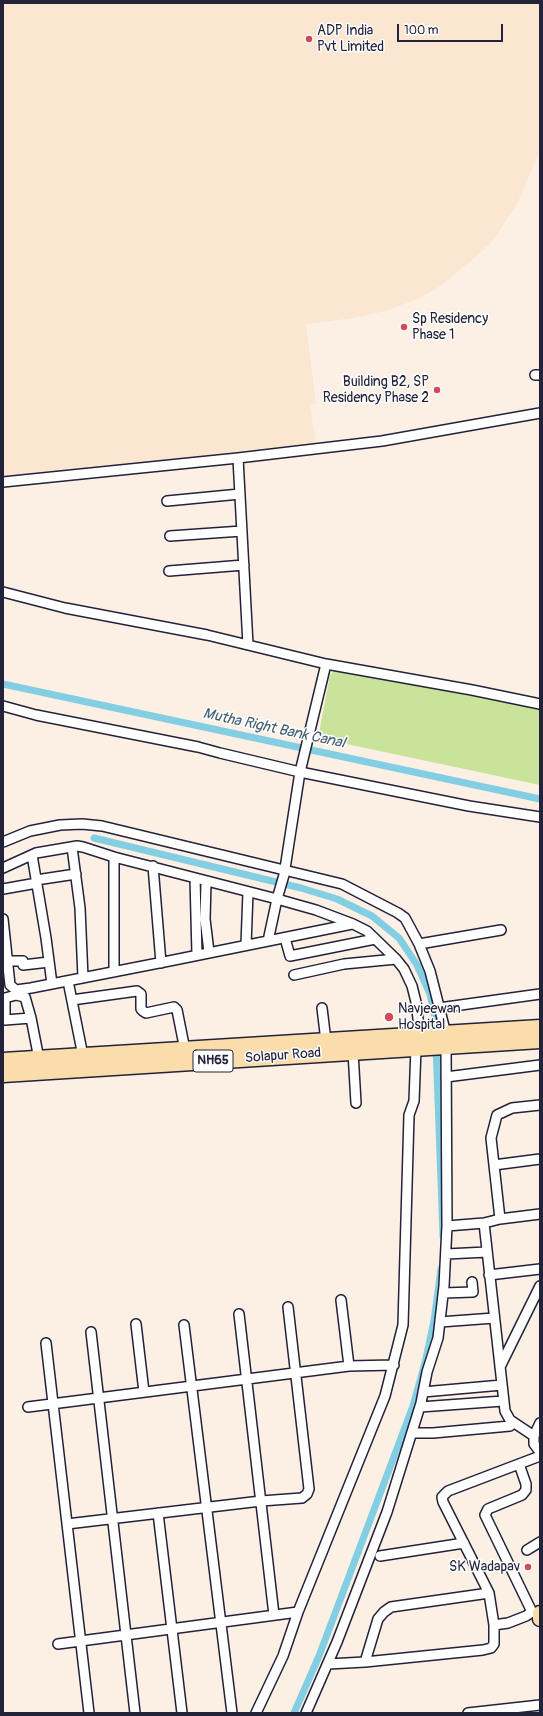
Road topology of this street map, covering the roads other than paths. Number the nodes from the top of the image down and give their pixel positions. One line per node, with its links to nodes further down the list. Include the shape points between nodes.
1 (540, 413): 2 (street, via 382,442)
2 (238, 458): 3 (street); 4 (street)
3 (3, 482)
4 (240, 494): 5 (street); 6 (street)
5 (166, 501)
6 (242, 531): 7 (street); 8 (street)
7 (170, 536)
8 (244, 565): 9 (street); 11 (street)
9 (169, 571)
10 (3, 592): 11 (street, via 65,608)
11 (248, 645): 12 (street)
12 (326, 664): 13 (street); 15 (street)
13 (540, 704)
14 (3, 706): 15 (street)
15 (301, 769): 16 (street, via 468,806); 23 (street)
16 (540, 817)
17 (3, 842): 23 (street, via 30,831 60,825 102,826)
18 (72, 847): 19 (street); 20 (street, via 83,847); 24 (street)
19 (32, 855): 22 (street); 26 (street)
20 (114, 857): 21 (street); 45 (street)
21 (153, 866): 25 (street); 44 (street)
22 (3, 868)
23 (285, 873): 30 (street); 37 (street, via 342,884 398,913 405,918)
24 (76, 874): 26 (street); 47 (street)
25 (195, 878): 27 (street); 40 (street)
26 (36, 882): 28 (street); 43 (street)
27 (206, 882): 29 (street); 39 (street, via 205,919)
28 (3, 889)
29 (248, 892): 30 (street); 38 (street)
30 (278, 896): 32 (street); 36 (street)
31 (3, 919): 42 (street)
32 (353, 924): 34 (street); 35 (street, via 367,931)
33 (501, 930): 37 (street)
34 (285, 938): 35 (street, via 290,956); 36 (street)
35 (375, 939): 41 (street)
36 (268, 941): 38 (street)
37 (420, 944): 53 (street)
38 (246, 945): 39 (street)
39 (209, 952): 40 (street)
40 (197, 955): 44 (street)
41 (396, 959): 46 (street, via 344,964); 59 (street, via 412,986)
42 (7, 961): 43 (street, via 23,960 23,965); 49 (street, via 12,988)
43 (49, 962): 49 (street)
44 (161, 963): 45 (street)
45 (114, 972): 47 (street)
46 (294, 975)
47 (83, 978): 48 (street)
48 (68, 981): 49 (street); 51 (street)
49 (52, 984)
50 (540, 994): 53 (street)
51 (72, 1000): 60 (street, via 136,991 141,994 141,1008 146,1013 174,1007 177,1010); 62 (street)
52 (322, 1008): 58 (street)
53 (439, 1008): 56 (street)
54 (31, 1018): 63 (street)
55 (540, 1028): 56 (highway, Solapur Road / NH65)
56 (445, 1040): 57 (highway, Solapur Road / NH65); 59 (highway, Solapur Road / NH65); 67 (street)
57 (540, 1040)
58 (326, 1041): 59 (highway, Solapur Road / NH65); 60 (highway, Solapur Road / NH65)
59 (420, 1042): 61 (highway, Solapur Road / NH65); 92 (street, via 414,1101 409,1115 403,1325)
60 (185, 1050): 62 (highway, Solapur Road / NH65)
61 (353, 1052): 66 (highway, Solapur Road / NH65); 68 (street)
62 (82, 1056): 63 (highway, Solapur Road / NH65)
63 (38, 1059): 64 (highway, Solapur Road / NH65)
64 (3, 1061)
65 (540, 1065): 67 (street)
66 (3, 1074)
67 (446, 1077): 75 (street)
68 (356, 1103)
69 (540, 1105): 71 (street, via 512,1108 497,1115 491,1138)
70 (540, 1159): 71 (street)
71 (494, 1165): 73 (street)
72 (540, 1214): 73 (street)
73 (500, 1219): 74 (street)
74 (484, 1223): 75 (street); 76 (street)
75 (447, 1226): 77 (street)
76 (487, 1252): 77 (street); 79 (street)
77 (446, 1254): 82 (street)
78 (540, 1269): 79 (street)
79 (489, 1275): 86 (street)
80 (472, 1282): 82 (street, via 473,1292)
81 (540, 1286): 94 (street)
82 (443, 1293): 87 (street)
83 (341, 1300): 93 (street)
84 (288, 1307): 95 (street)
85 (239, 1314): 96 (street)
86 (494, 1318): 87 (street); 94 (street)
87 (440, 1322): 100 (street)
88 (136, 1324): 99 (street)
89 (184, 1325): 98 (street)
90 (91, 1332): 101 (street)
91 (46, 1342): 103 (street)
92 (394, 1365): 93 (street); 123 (street, via 385,1396)
93 (349, 1366): 95 (street)
94 (500, 1368): 97 (street)
95 (296, 1373): 96 (street); 113 (street, via 308,1494 302,1498)
96 (246, 1380): 98 (street); 113 (street)
97 (502, 1385): 100 (street); 102 (street)
98 (192, 1387): 99 (street); 114 (street)
99 (144, 1392): 101 (street)
100 (423, 1392): 105 (street)
101 (99, 1398): 103 (street); 116 (street)
102 (503, 1401): 105 (street); 109 (street, via 507,1417)
103 (53, 1404): 104 (street); 117 (street)
104 (28, 1407)
105 (420, 1407): 108 (street)
106 (540, 1423): 109 (street)
107 (510, 1426): 108 (street)
108 (412, 1434): 133 (street, via 387,1512)
109 (534, 1436): 110 (street, via 534,1444)
110 (540, 1452)
111 (540, 1456): 112 (street)
112 (519, 1464): 119 (street, via 444,1494 443,1502); 124 (street, via 526,1490 522,1495 488,1509 485,1515)
113 (261, 1501): 114 (street); 125 (street)
114 (206, 1508): 115 (street); 126 (street)
115 (158, 1513): 116 (street); 128 (street)
116 (113, 1518): 117 (street); 129 (street)
117 (67, 1524): 130 (street)
118 (540, 1542): 120 (street)
119 (464, 1543): 121 (street); 122 (street)
120 (527, 1550)
121 (380, 1556)
122 (489, 1593): 127 (street); 132 (street, via 391,1607 378,1619)
123 (298, 1612): 125 (street); 139 (street, via 283,1656)
124 (538, 1614): 127 (street)
125 (274, 1615): 126 (street)
126 (220, 1622): 128 (street); 138 (street)
127 (494, 1625): 132 (street, via 494,1644 491,1648)
128 (172, 1628): 129 (street); 137 (street)
129 (126, 1635): 130 (street); 136 (street)
130 (80, 1641): 131 (street); 135 (street)
131 (58, 1644)
132 (365, 1662): 133 (street)
133 (328, 1664): 140 (street)
134 (540, 1705): 141 (street)
135 (89, 1713)
136 (136, 1713)
137 (182, 1713)
138 (232, 1713)
139 (256, 1713)
140 (306, 1713)
141 (468, 1713)

